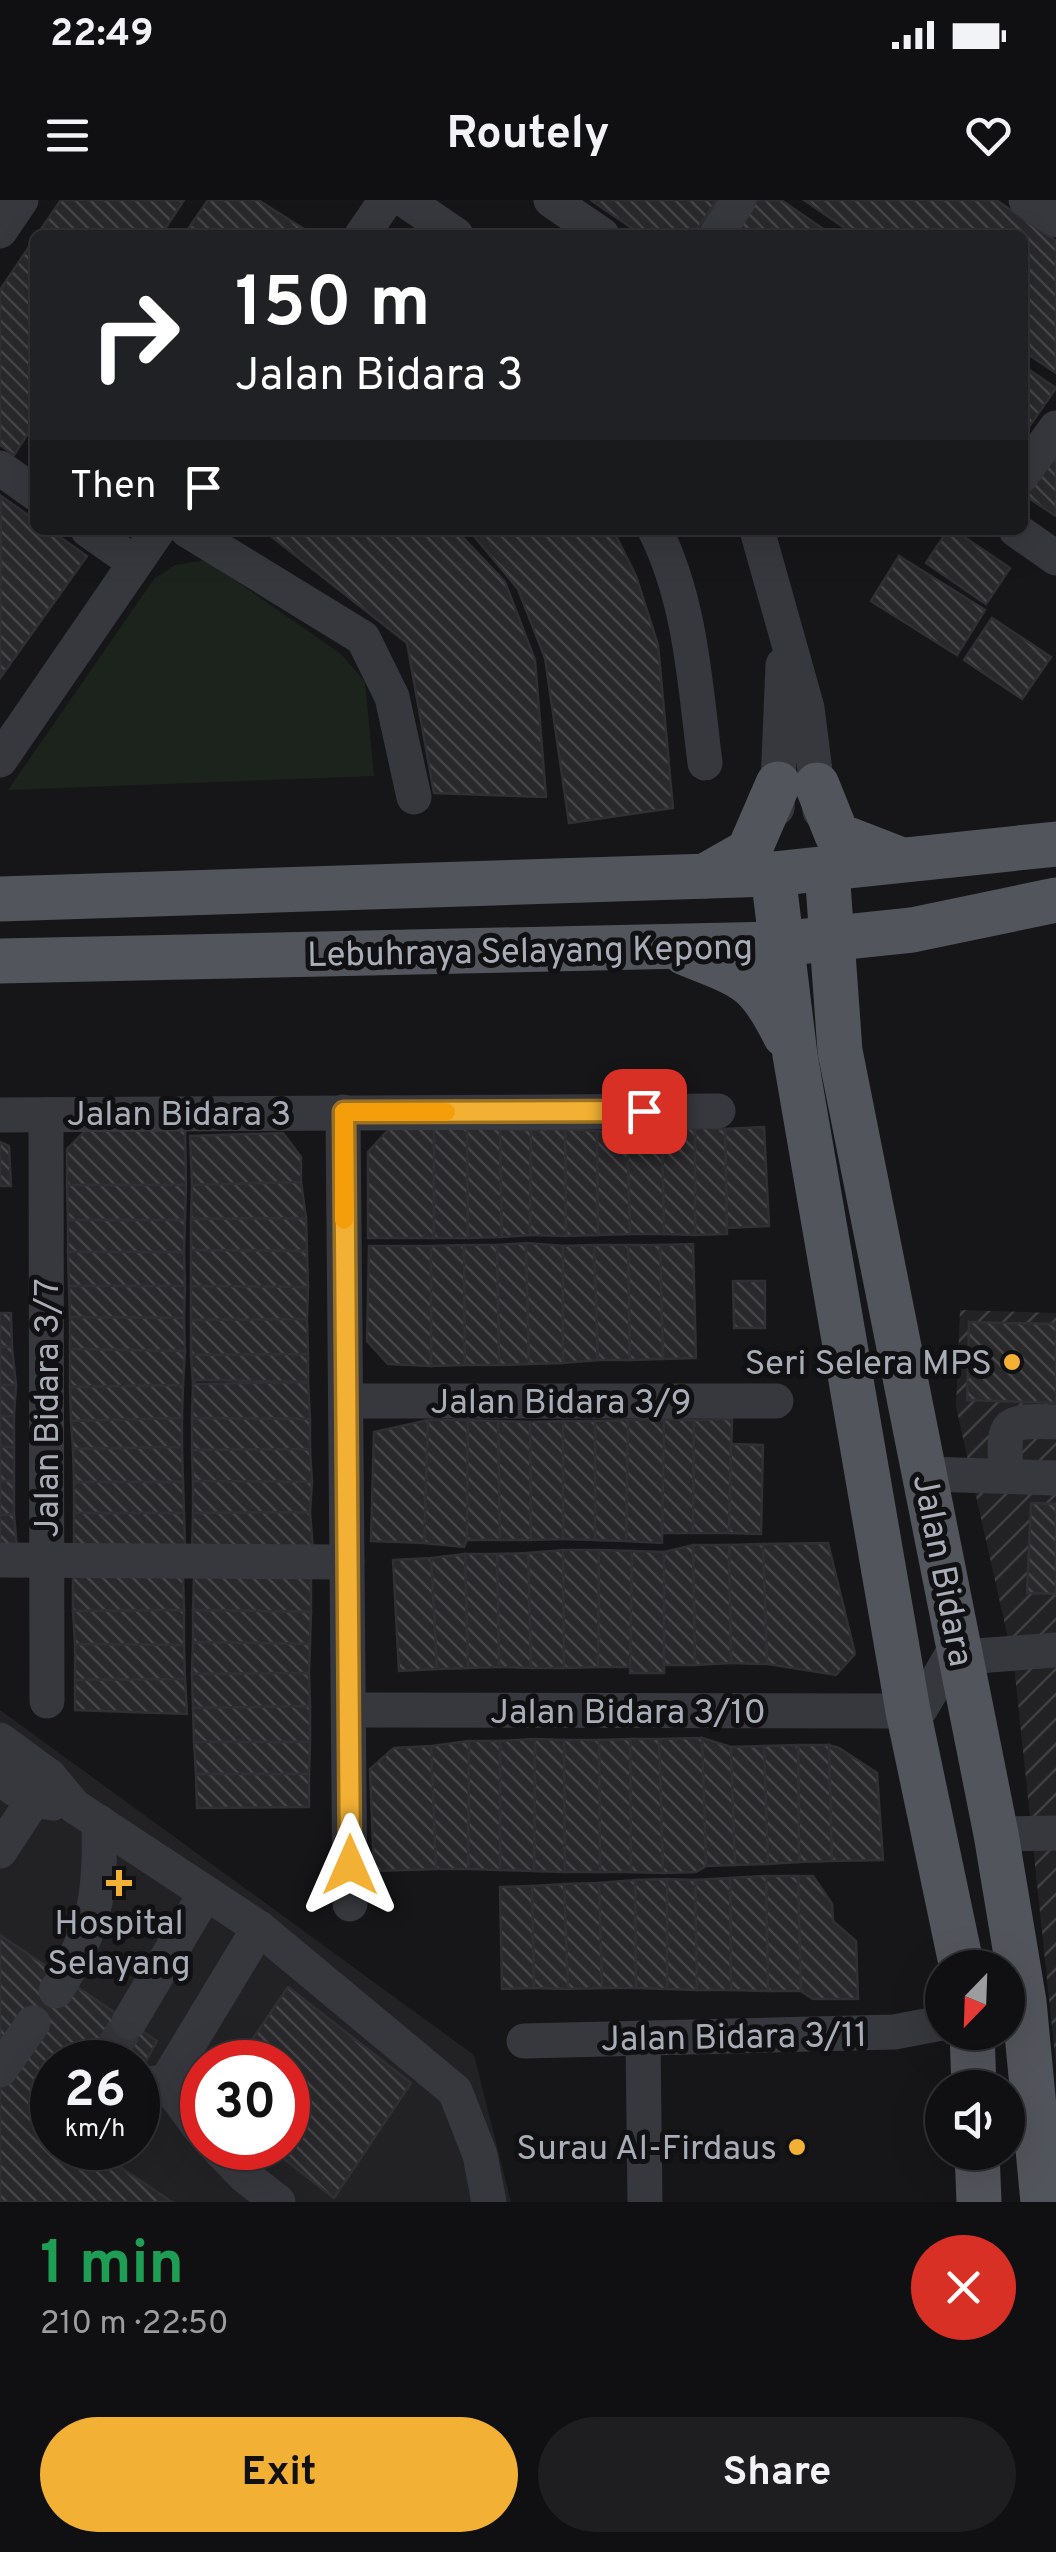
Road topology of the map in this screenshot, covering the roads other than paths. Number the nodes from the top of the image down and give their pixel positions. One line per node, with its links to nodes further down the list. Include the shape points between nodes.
1 (21, 200): 12 (street)
2 (386, 200): 8 (street)
3 (405, 200): 9 (street)
4 (551, 200): 10 (street)
5 (740, 200): 11 (street)
6 (1026, 200): 7 (street)
7 (1056, 220)
8 (365, 230)
9 (449, 230)
10 (595, 230)
11 (719, 230)
12 (0, 231)
13 (1056, 428): 14 (street)
14 (1028, 467)
15 (0, 468): 16 (street)
16 (30, 489)
17 (95, 535): 24 (street)
18 (155, 535): 24 (street)
19 (195, 535): 28 (street, via 362,638 392,697)
20 (658, 535): 26 (street, via 674,567 687,622)
21 (757, 535): 27 (street, via 784,634)
22 (1023, 535): 23 (street)
23 (1056, 558)
24 (135, 563): 25 (street)
25 (0, 760)
26 (705, 763)
27 (798, 784): 30 (main road, via 837,835); 31 (street); 32 (street); 33 (main road, via 749,851)
28 (414, 798)
29 (1056, 844): 30 (main road, Lebuhraya Selayang Kepong)
30 (906, 862): 31 (main road, Lebuhraya Selayang Kepong)
31 (826, 870): 32 (main road, Lebuhraya Selayang Kepong); 37 (main road, Jalan Bidara)
32 (773, 874): 33 (main road, Lebuhraya Selayang Kepong); 38 (main road, Jalan Bidara)
33 (704, 876): 34 (main road, Lebuhraya Selayang Kepong)
34 (0, 900)
35 (1056, 900): 36 (main road, Lebuhraya Selayang Kepong)
36 (912, 930): 37 (main road, Lebuhraya Selayang Kepong); 41 (main road, via 864,975)
37 (832, 940): 38 (main road, Lebuhraya Selayang Kepong); 41 (main road, Jalan Bidara)
38 (779, 944): 39 (main road, Lebuhraya Selayang Kepong); 42 (main road, Jalan Bidara)
39 (674, 948): 40 (main road, Lebuhraya Selayang Kepong); 42 (main road, via 755,986)
40 (0, 961)
41 (840, 1052): 50 (main road, Jalan Bidara)
42 (794, 1055): 60 (main road, Jalan Bidara)
43 (718, 1111): 44 (street, Jalan Bidara 3)
44 (344, 1112): 45 (street, Jalan Bidara 3); 47 (street)
45 (46, 1114): 46 (street, Jalan Bidara 3); 54 (street, Jalan Bidara 3/7)
46 (0, 1115)
47 (346, 1401): 48 (street, Jalan Bidara 3/9); 55 (street)
48 (776, 1401)
49 (1056, 1422): 51 (street, via 1009,1426)
50 (926, 1474): 51 (street); 57 (main road, Jalan Bidara)
51 (1006, 1476): 52 (street)
52 (1056, 1478)
53 (0, 1560): 54 (street)
54 (46, 1560): 55 (street); 58 (street, Jalan Bidara 3/7)
55 (347, 1562): 59 (street)
56 (1056, 1650): 57 (street)
57 (960, 1656): 60 (street, via 940,1670 921,1708); 66 (main road, Jalan Bidara)
58 (47, 1702)
59 (348, 1710): 60 (street, Jalan Bidara 3/10); 69 (street)
60 (908, 1711): 71 (main road, Jalan Bidara)
61 (0, 1740): 63 (street)
62 (0, 1779): 63 (street)
63 (40, 1788): 64 (street); 67 (street)
64 (86, 1814): 68 (street); 72 (street, via 100,1876 94,1917)
65 (1056, 1833): 66 (street)
66 (996, 1834): 73 (main road, Jalan Bidara)
67 (0, 1852)
68 (205, 1894): 70 (street); 75 (street)
69 (350, 1904)
70 (258, 1928): 80 (street); 87 (street, via 455,2092)
71 (958, 1950)
72 (56, 1991)
73 (1029, 2003): 85 (main road, Jalan Bidara)
74 (33, 2022): 79 (street)
75 (129, 2022)
76 (925, 2026): 77 (street, Jalan Bidara 3/11)
77 (643, 2038): 78 (street, Jalan Bidara 3/11); 88 (street)
78 (524, 2041)
79 (0, 2070)
80 (160, 2071)
81 (160, 2091): 82 (street)
82 (180, 2110)
83 (239, 2170): 86 (street)
84 (978, 2170): 89 (main road)
85 (1047, 2184)
86 (278, 2202)
87 (490, 2202)
88 (645, 2202)
89 (979, 2202)

